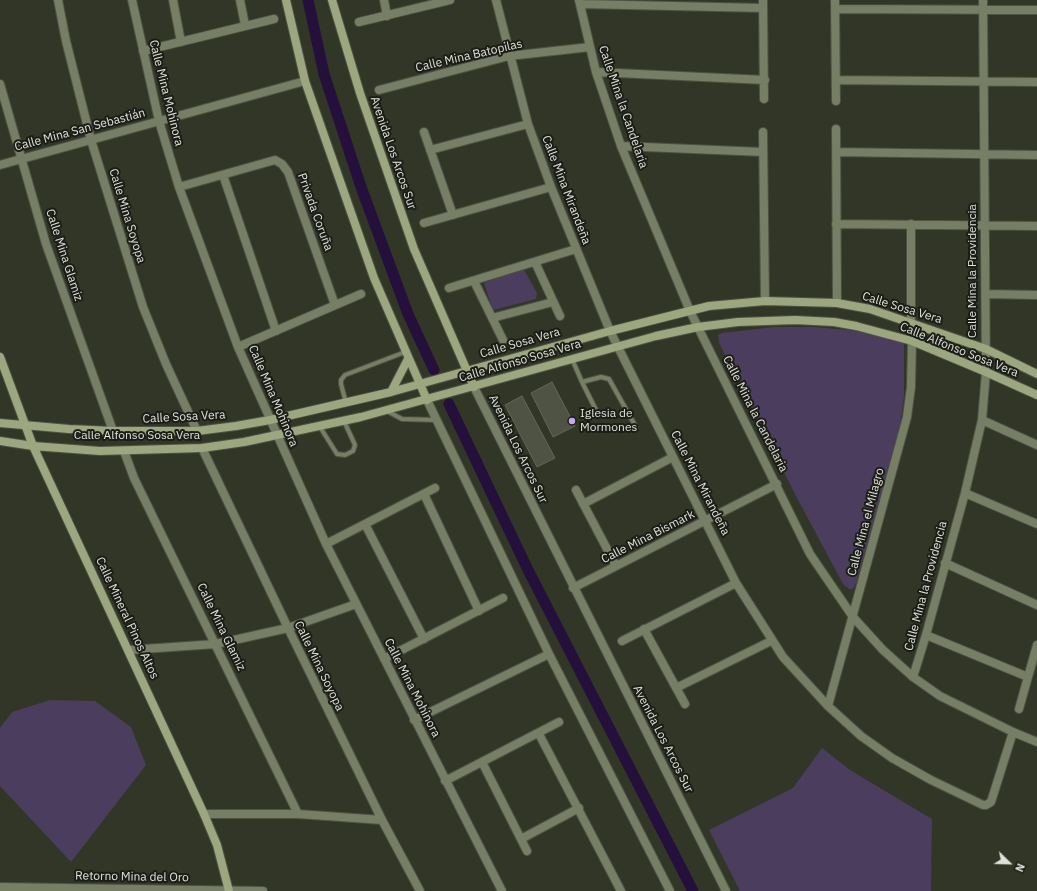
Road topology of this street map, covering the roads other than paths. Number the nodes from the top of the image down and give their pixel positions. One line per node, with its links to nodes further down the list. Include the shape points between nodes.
1 (58, 0): 40 (street, Calle Mina Soyopa)
2 (132, 0): 23 (street, Calle Mina Mohinora)
3 (173, 0): 21 (street)
4 (240, 0): 20 (street)
5 (286, 0): 28 (main road)
6 (332, 0): 84 (main road, Avenida Los Arcos Sur, via 360,93 414,249)
7 (384, 0): 17 (street)
8 (450, 0): 17 (street)
9 (496, 0): 24 (street, Calle Mina Mirandeña)
10 (836, 0): 14 (street)
11 (983, 0): 15 (street, Calle Mina la Providencia)
12 (580, 2): 13 (street); 22 (street, Calle Mina la Candelaria)
13 (763, 4): 26 (street)
14 (835, 9): 15 (street); 27 (street)
15 (983, 10): 16 (street); 29 (street, Calle Mina la Providencia)
16 (1037, 10)
17 (387, 16): 19 (street)
18 (274, 19): 20 (street)
19 (359, 22)
20 (245, 25): 21 (street)
21 (181, 42): 23 (street)
22 (590, 47): 24 (street, Calle Mina Batopilas); 25 (street, Calle Mina la Candelaria)
23 (143, 51): 35 (street, Calle Mina Mohinora)
24 (509, 56): 32 (street, Calle Mina Batopilas); 36 (street, Calle Mina Mirandeña)
25 (596, 72): 26 (street); 41 (street, Calle Mina la Candelaria)
26 (765, 80): 33 (street)
27 (836, 80): 29 (street); 34 (street)
28 (305, 81): 35 (street, Calle Mina San Sebastián); 81 (main road, via 374,278)
29 (984, 82): 30 (street); 45 (street, Calle Mina la Providencia)
30 (1037, 82)
31 (0, 84): 47 (street, Calle Mina Glamiz)
32 (379, 90)
33 (764, 99)
34 (836, 101)
35 (159, 121): 40 (street, Calle Mina San Sebastián); 50 (street, Calle Mina Mohinora)
36 (528, 124): 42 (street); 51 (street, Calle Mina Mirandeña)
37 (836, 129): 44 (street)
38 (424, 132): 42 (street)
39 (763, 132): 43 (street)
40 (91, 140): 47 (street, Calle Mina San Sebastián); 105 (street, Calle Mina Soyopa, via 142,307)
41 (621, 146): 43 (street); 69 (street, Calle Mina la Candelaria)
42 (430, 150): 52 (street)
43 (763, 152): 65 (street)
44 (836, 152): 45 (street); 54 (street)
45 (985, 153): 46 (street); 56 (street, Calle Mina la Providencia)
46 (1037, 155)
47 (21, 159): 48 (street, Calle Mina San Sebastián); 104 (street, Calle Mina Glamiz, via 46,244)
48 (0, 165)
49 (223, 175): 50 (street, Privada Coruña); 68 (street, Privada Coruña, via 275,160 282,164 288,172); 74 (street)
50 (179, 187): 79 (street, Calle Mina Mohinora)
51 (551, 187): 52 (street); 58 (street, Calle Mina Mirandeña)
52 (453, 215): 53 (street)
53 (424, 223)
54 (836, 224): 55 (street); 67 (street)
55 (911, 224): 56 (street); 72 (street)
56 (985, 225): 57 (street); 63 (street, Calle Mina la Providencia)
57 (1037, 226)
58 (576, 249): 59 (street); 75 (street, Calle Mina Mirandeña)
59 (534, 262): 60 (street); 66 (street)
60 (474, 281): 61 (street); 71 (street)
61 (449, 288)
62 (361, 294): 68 (street)
63 (986, 294): 64 (street); 80 (street, Calle Mina la Providencia)
64 (1037, 295)
65 (764, 301): 67 (main road, Calle Sosa Vera); 69 (main road, Calle Sosa Vera, via 709,306)
66 (553, 302): 70 (street); 71 (street)
67 (838, 303): 72 (main road, Calle Sosa Vera, via 870,309)
68 (335, 305): 74 (street)
69 (690, 311): 73 (street, Calle Mina la Candelaria); 75 (main road, Calle Sosa Vera)
70 (560, 316)
71 (492, 318): 76 (street)
72 (912, 322): 80 (main road, Calle Sosa Vera)
73 (698, 327): 77 (main road, Calle Alfonso Sosa Vera, via 738,322 834,322); 78 (main road, Calle Alfonso Sosa Vera); 113 (street, Calle Mina la Candelaria)
74 (276, 331): 79 (street)
75 (610, 331): 78 (street, Calle Mina Mirandeña); 84 (main road, Calle Sosa Vera)
76 (503, 340)
77 (912, 341): 85 (main road, Calle Alfonso Sosa Vera); 131 (street, Calle Mina el Milagro, via 911,387 907,417)
78 (617, 346): 83 (main road, Calle Alfonso Sosa Vera); 112 (street, Calle Mina Mirandeña)
79 (238, 347): 96 (street, Calle Mina Mohinora)
80 (986, 349): 85 (street, Calle Mina la Providencia); 86 (main road, Calle Sosa Vera)
81 (406, 355): 88 (main road); 90 (main road); 93 (lane, via 345,375 340,384)
82 (0, 357): 101 (main road, Calle Mineral Pinos Altos)
83 (572, 359): 87 (lane); 89 (main road, Calle Alfonso Sosa Vera)
84 (466, 371): 88 (main road, Calle Sosa Vera); 89 (main road, Avenida Los Arcos Sur)
85 (986, 372): 91 (main road, Calle Alfonso Sosa Vera); 98 (street, Calle Mina la Providencia)
86 (1037, 374)
87 (582, 382): 94 (lane); 103 (lane, via 601,377 609,379)
88 (419, 385): 90 (main road, Calle Sosa Vera); 92 (main road)
89 (474, 387): 92 (main road, Calle Alfonso Sosa Vera); 126 (street, Avenida Los Arcos Sur)
90 (391, 392): 93 (main road, Calle Sosa Vera)
91 (1037, 395)
92 (427, 400): 95 (main road, Calle Alfonso Sosa Vera); 97 (street)
93 (346, 403): 96 (main road, Calle Sosa Vera)
94 (596, 410)
95 (387, 411): 97 (lane, via 406,420); 99 (main road, Calle Alfonso Sosa Vera)
96 (270, 420): 105 (main road, Calle Sosa Vera); 106 (street, Calle Mina Mohinora)
97 (436, 420): 141 (street)
98 (982, 420): 108 (street); 116 (street, Calle Mina la Providencia)
99 (344, 421): 102 (main road, Calle Alfonso Sosa Vera); 102 (lane, via 355,445 353,451 345,455 338,454)
100 (0, 423): 101 (main road, Calle Sosa Vera)
101 (25, 425): 104 (main road, Calle Sosa Vera); 109 (main road, Calle Mineral Pinos Altos)
102 (320, 427): 106 (main road, Calle Alfonso Sosa Vera)
103 (636, 427)
104 (113, 431): 105 (main road, Calle Sosa Vera)
105 (197, 431)
106 (277, 436): 110 (main road, Calle Alfonso Sosa Vera); 122 (street, Calle Mina Mohinora)
107 (0, 441): 109 (main road, Calle Alfonso Sosa Vera)
108 (1037, 445)
109 (33, 446): 111 (main road, Calle Alfonso Sosa Vera); 140 (main road, Calle Mineral Pinos Altos)
110 (202, 448): 111 (main road, Calle Alfonso Sosa Vera); 132 (street, Calle Mina Soyopa)
111 (124, 451): 138 (street, Calle Mina Glamiz, via 134,478)
112 (673, 457): 118 (street); 119 (street, Calle Mina Mirandeña)
113 (777, 484): 119 (street, Calle Mina Bismark); 131 (street, Calle Mina la Candelaria, via 810,554)
114 (435, 488): 117 (street)
115 (576, 490): 118 (street)
116 (964, 493): 121 (street); 123 (street, Calle Mina la Providencia)
117 (424, 494): 120 (street); 130 (street)
118 (583, 504): 124 (street)
119 (706, 521): 124 (street, Calle Mina Bismark); 125 (street, Calle Mina Mirandeña)
120 (364, 524): 122 (street); 135 (street)
121 (1037, 524)
122 (326, 544): 128 (street, Calle Mina Mohinora)
123 (945, 563): 129 (street); 134 (street, Calle Mina la Providencia)
124 (616, 566): 126 (street, Calle Mina Bismark)
125 (736, 583): 133 (street); 137 (street, Calle Mina Mirandeña)
126 (573, 588): 169 (street, Avenida Los Arcos Sur)
127 (503, 598): 130 (street)
128 (356, 604): 132 (street); 142 (street, Calle Mina Mohinora)
129 (1037, 604)
130 (479, 611): 135 (street)
131 (853, 617): 143 (street, Calle Mina la Candelaria, via 883,650); 147 (street, Calle Mina el Milagro)
132 (288, 628): 138 (street); 159 (street, Calle Mina Soyopa)
133 (644, 629): 136 (street); 145 (street)
134 (926, 635): 143 (street, Calle Mina la Providencia); 144 (street)
135 (424, 639): 142 (street)
136 (622, 641)
137 (772, 641): 145 (street); 147 (street, Calle Mina Mirandeña, via 783,657)
138 (216, 644): 140 (street); 158 (street, Calle Mina Glamiz)
139 (1037, 645): 144 (street)
140 (129, 650): 157 (main road, Calle Mineral Pinos Altos)
141 (549, 654): 149 (street); 168 (street)
142 (384, 659): 149 (street, Calle Mina Mohinora)
143 (913, 677): 151 (street, Calle Mina la Candelaria, via 940,696)
144 (1028, 677): 148 (street)
145 (676, 688): 146 (street)
146 (685, 704)
147 (828, 706): 151 (street, Calle Mina Mirandeña, via 861,736 892,758 931,780 986,805 992,802)
148 (1019, 709)
149 (414, 720): 155 (street, Calle Mina Mohinora)
150 (559, 722): 152 (street)
151 (1013, 732): 153 (street, Calle Mina la Candelaria)
152 (539, 734): 154 (street); 156 (street)
153 (1037, 742)
154 (482, 762): 155 (street); 160 (street)
155 (445, 781): 166 (street, Calle Mina Mohinora)
156 (579, 808): 160 (street); 167 (street)
157 (204, 814): 158 (street); 163 (main road, Calle Mineral Pinos Altos, via 217,845)
158 (298, 814): 159 (street)
159 (382, 820): 165 (street, Calle Mina Soyopa)
160 (521, 838): 161 (street)
161 (527, 851)
162 (0, 887): 163 (street, Retorno Mina del Oro)
163 (229, 891): 164 (street, Retorno Mina del Oro)
164 (263, 891)
165 (420, 891)
166 (502, 891)
167 (621, 891)
168 (670, 891)
169 (726, 891)

